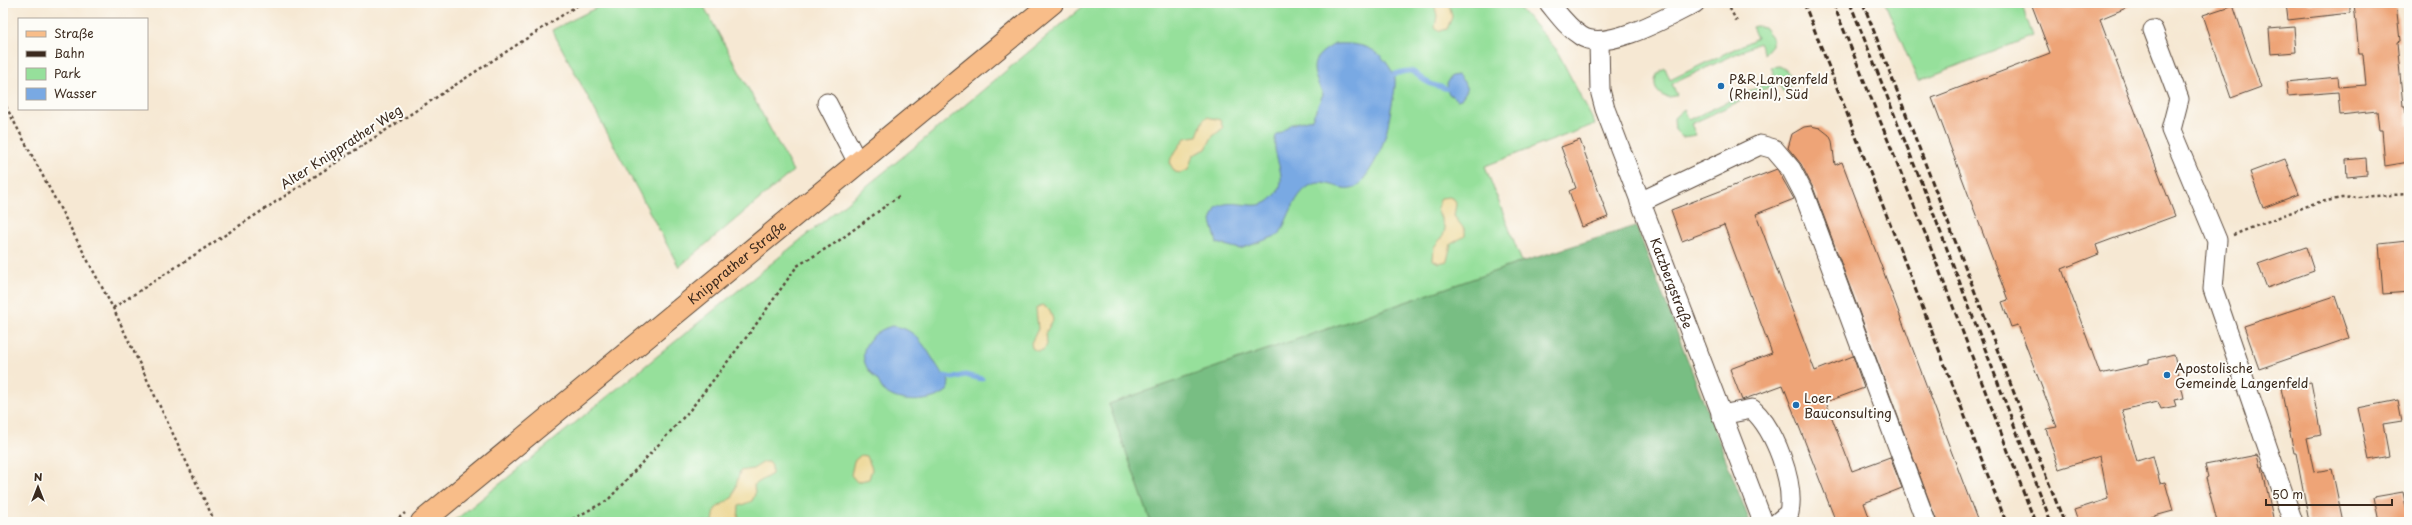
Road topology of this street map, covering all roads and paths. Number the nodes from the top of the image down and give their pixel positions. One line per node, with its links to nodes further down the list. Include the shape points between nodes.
1 (580, 3): 17 (path, Alter Knipprather Weg)
2 (1052, 3): 12 (main road, Knipprather Straße)
3 (1549, 3): 9 (street, via 1582,38)
4 (1695, 3): 6 (street)
5 (1727, 3): 7 (path)
6 (1675, 9): 9 (street, via 1614,40)
7 (1738, 24)
8 (2153, 30): 16 (street, via 2179,99 2171,130)
9 (1599, 41): 15 (street, Katzbergstraße, via 1600,90 1604,109)
10 (3, 101): 17 (path)
11 (827, 102): 12 (street)
12 (858, 163): 20 (main road, Knipprather Straße)
13 (2409, 194): 16 (path, via 2342,198 2315,203)
14 (899, 196): 21 (path, via 837,242 797,266 752,330 690,410 608,500)
15 (1640, 202): 18 (street, Katzbergstraße); 24 (street, via 1760,145 1774,148 1791,169 1804,194)
16 (2217, 240): 25 (street, via 2213,289)
17 (113, 308): 19 (path)
18 (1722, 415): 22 (street, Katzbergstraße); 23 (street, via 1752,408 1777,448 1791,493 1789,513)
19 (216, 522)
20 (422, 522)
21 (567, 522)
22 (1763, 522)
23 (1778, 522)
24 (1926, 522)
25 (2293, 522)

